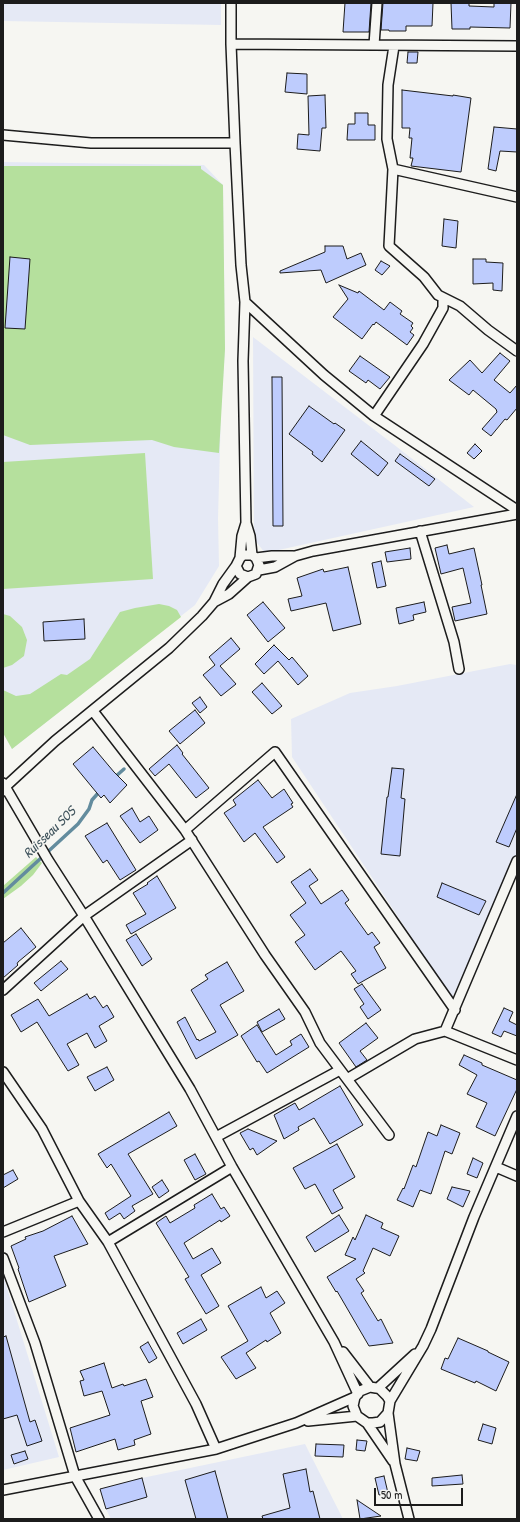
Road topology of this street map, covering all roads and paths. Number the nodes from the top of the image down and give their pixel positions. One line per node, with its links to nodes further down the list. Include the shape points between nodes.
1 (231, 3): 3 (street)
2 (377, 3): 4 (street)
3 (231, 44): 4 (street); 8 (street)
4 (374, 45): 5 (street)
5 (394, 46): 6 (street); 9 (street, via 388,85 387,139)
6 (517, 46)
7 (3, 136): 8 (street, via 91,143)
8 (235, 143): 12 (street)
9 (392, 169): 10 (street); 11 (street, via 389,246)
10 (517, 197)
11 (443, 298): 13 (street, via 460,306); 14 (street, via 442,308 423,344)
12 (244, 302): 14 (street, via 324,375); 17 (street)
13 (517, 351)
14 (374, 416): 15 (street)
15 (517, 510)
16 (517, 514): 18 (street)
17 (246, 523): 19 (street); 21 (street)
18 (420, 531): 20 (street); 25 (street, via 454,642)
19 (254, 556): 20 (street); 21 (street, via 243,556); 22 (street, via 260,566)
20 (295, 556): 22 (street, via 275,567)
21 (238, 562): 23 (street, via 240,574); 24 (street)
22 (259, 570): 23 (street)
23 (248, 577): 24 (street, via 229,594)
24 (214, 602): 26 (street, via 169,648)
25 (459, 669)
26 (93, 711): 27 (street); 28 (street)
27 (4, 787): 31 (street)
28 (185, 830): 29 (street); 33 (street, via 275,752)
29 (192, 840): 31 (street); 36 (street, via 265,955 305,1012 320,1043)
30 (517, 861): 33 (street)
31 (84, 916): 32 (street); 41 (street, via 190,1089)
32 (3, 990)
33 (454, 1010): 34 (street)
34 (445, 1031): 35 (street); 38 (street, via 415,1039)
35 (517, 1060)
36 (340, 1070): 38 (street); 41 (street)
37 (3, 1072): 45 (street, via 42,1130)
38 (347, 1079): 40 (street)
39 (517, 1116): 43 (street)
40 (389, 1135)
41 (216, 1137): 42 (street)
42 (232, 1167): 47 (street); 49 (street)
43 (496, 1167): 44 (street); 50 (street)
44 (517, 1176)
45 (79, 1200): 46 (street); 47 (street)
46 (3, 1232)
47 (108, 1242): 58 (street, via 196,1404)
48 (3, 1258): 60 (street, via 35,1343)
49 (334, 1342): 51 (street); 52 (street)
50 (423, 1346): 51 (street); 53 (street)
51 (374, 1388): 52 (street, via 365,1388); 53 (street, via 384,1392)
52 (356, 1396): 55 (street, via 353,1406); 56 (street)
53 (390, 1401): 54 (street)
54 (388, 1413): 57 (street, via 380,1422); 59 (street)
55 (357, 1416): 56 (street); 57 (street)
56 (296, 1423): 58 (street)
57 (367, 1423): 59 (street)
58 (216, 1449): 60 (street)
59 (395, 1464): 63 (street)
60 (75, 1476): 61 (street); 62 (street)
61 (3, 1490)
62 (99, 1519)
63 (409, 1519)

